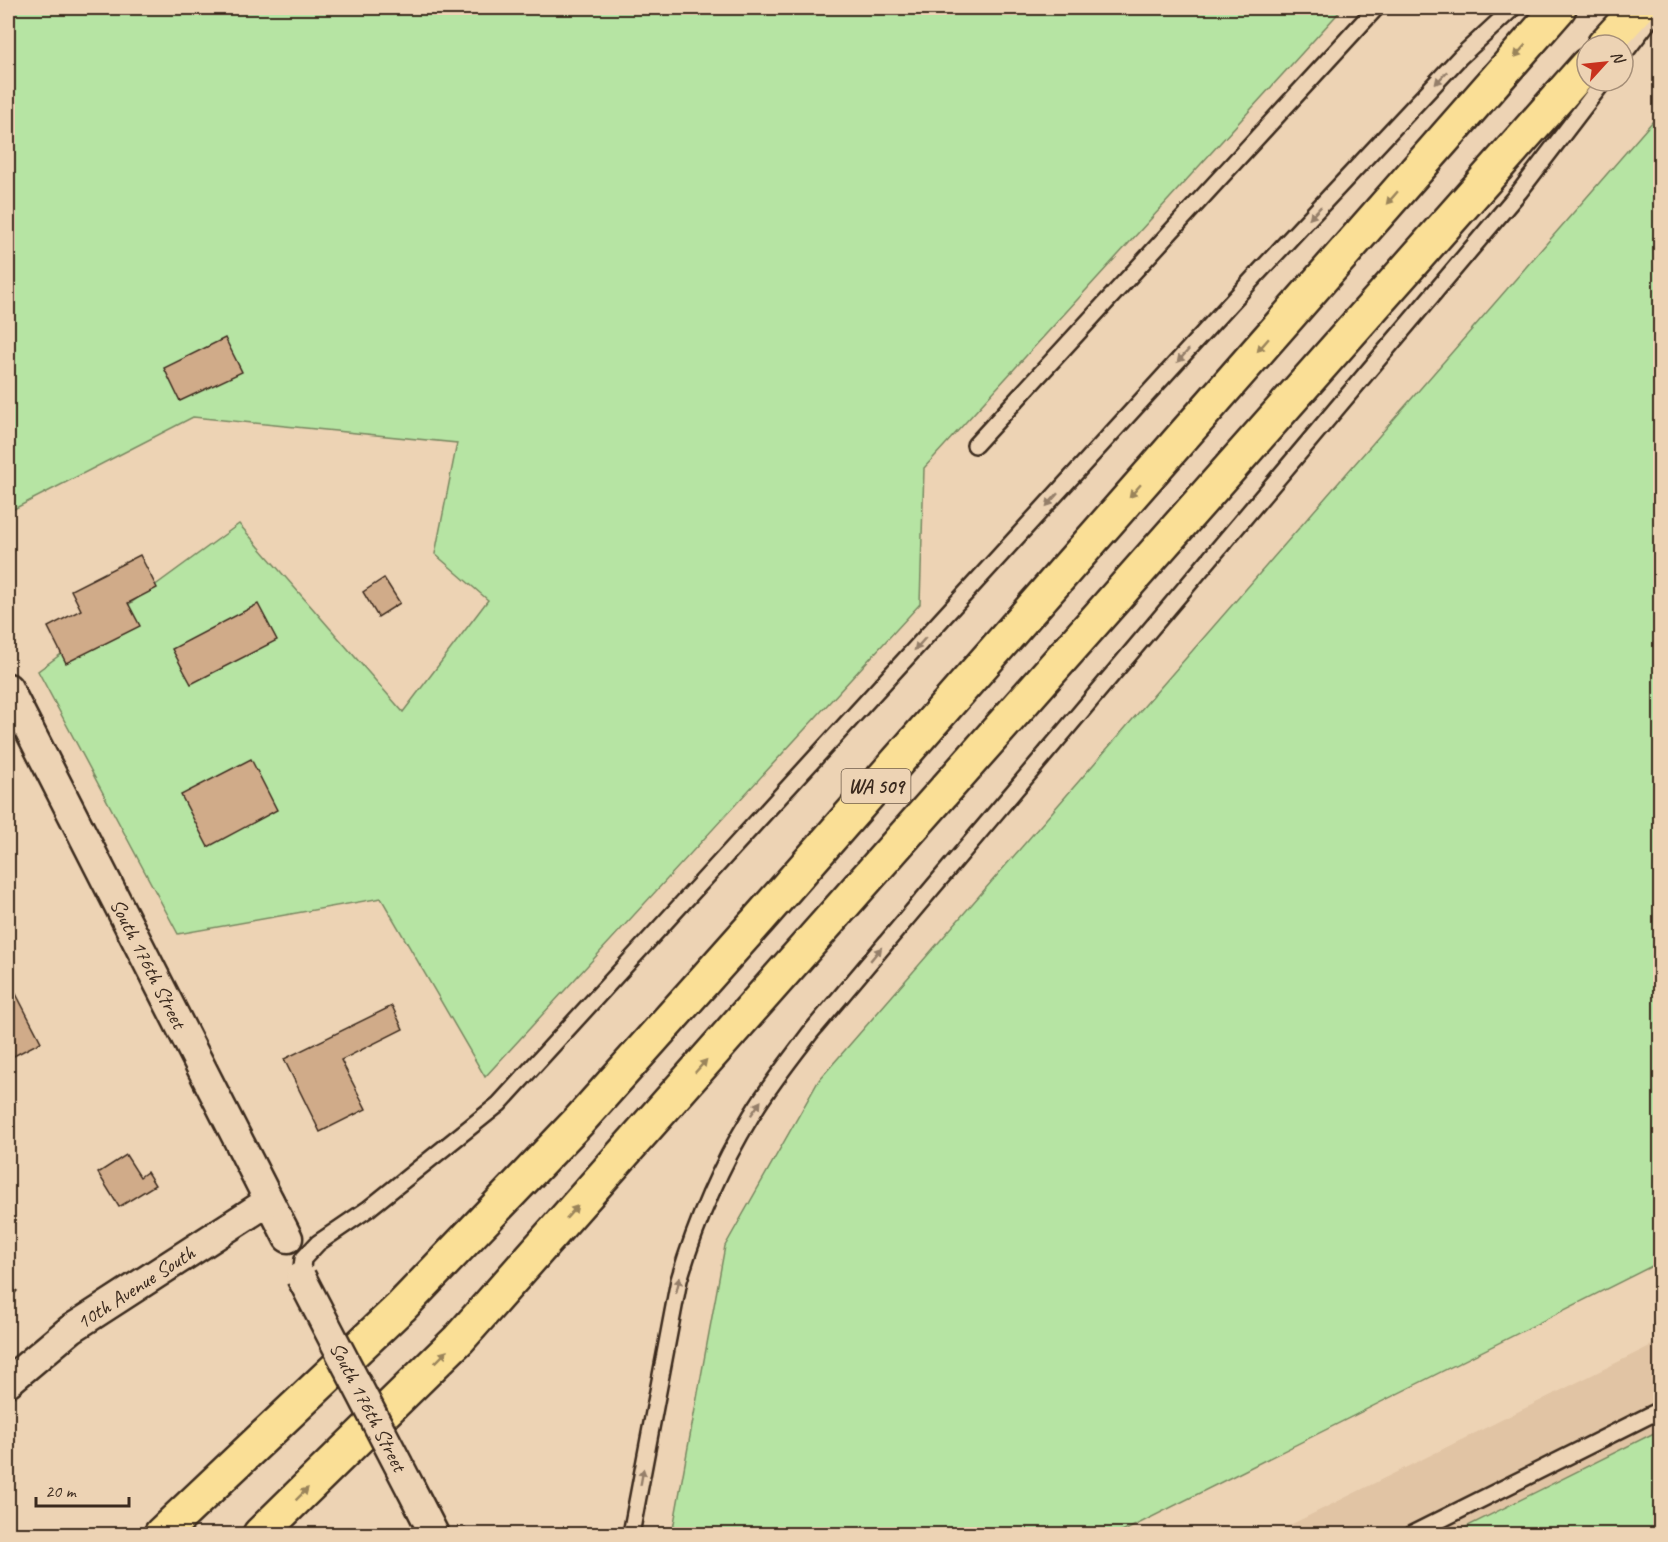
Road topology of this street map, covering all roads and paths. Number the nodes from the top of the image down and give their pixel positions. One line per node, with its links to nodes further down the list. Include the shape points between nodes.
1 (1376, 8): 10 (lane)
2 (1513, 8): 14 (lane, one-way to 14, via 1460,57 1259,273 499,1104 368,1209 318,1243 303,1260)
3 (1559, 8): 17 (highway, WA 509, one-way to 17, via 579,1121 401,1307)
4 (1638, 8): 6 (highway)
5 (1659, 8): 7 (lane)
6 (1616, 33)
7 (1635, 39)
8 (1575, 79): 18 (highway, WA 509, one-way to 8, via 459,1339)
9 (1595, 93): 20 (lane, one-way to 9, via 679,1280 713,1187 751,1115 810,1033 1520,191)
10 (975, 445)
11 (8, 688): 12 (street, South 176th Street)
12 (269, 1201): 13 (street, South 176th Street); 15 (street, 10th Avenue South, via 71,1329)
13 (288, 1238)
14 (301, 1277): 19 (street, South 176th Street, bridge)
15 (8, 1382)
16 (1660, 1410): 21 (lane)
17 (161, 1534)
18 (260, 1534)
19 (434, 1534)
20 (631, 1534)
21 (1412, 1534)

